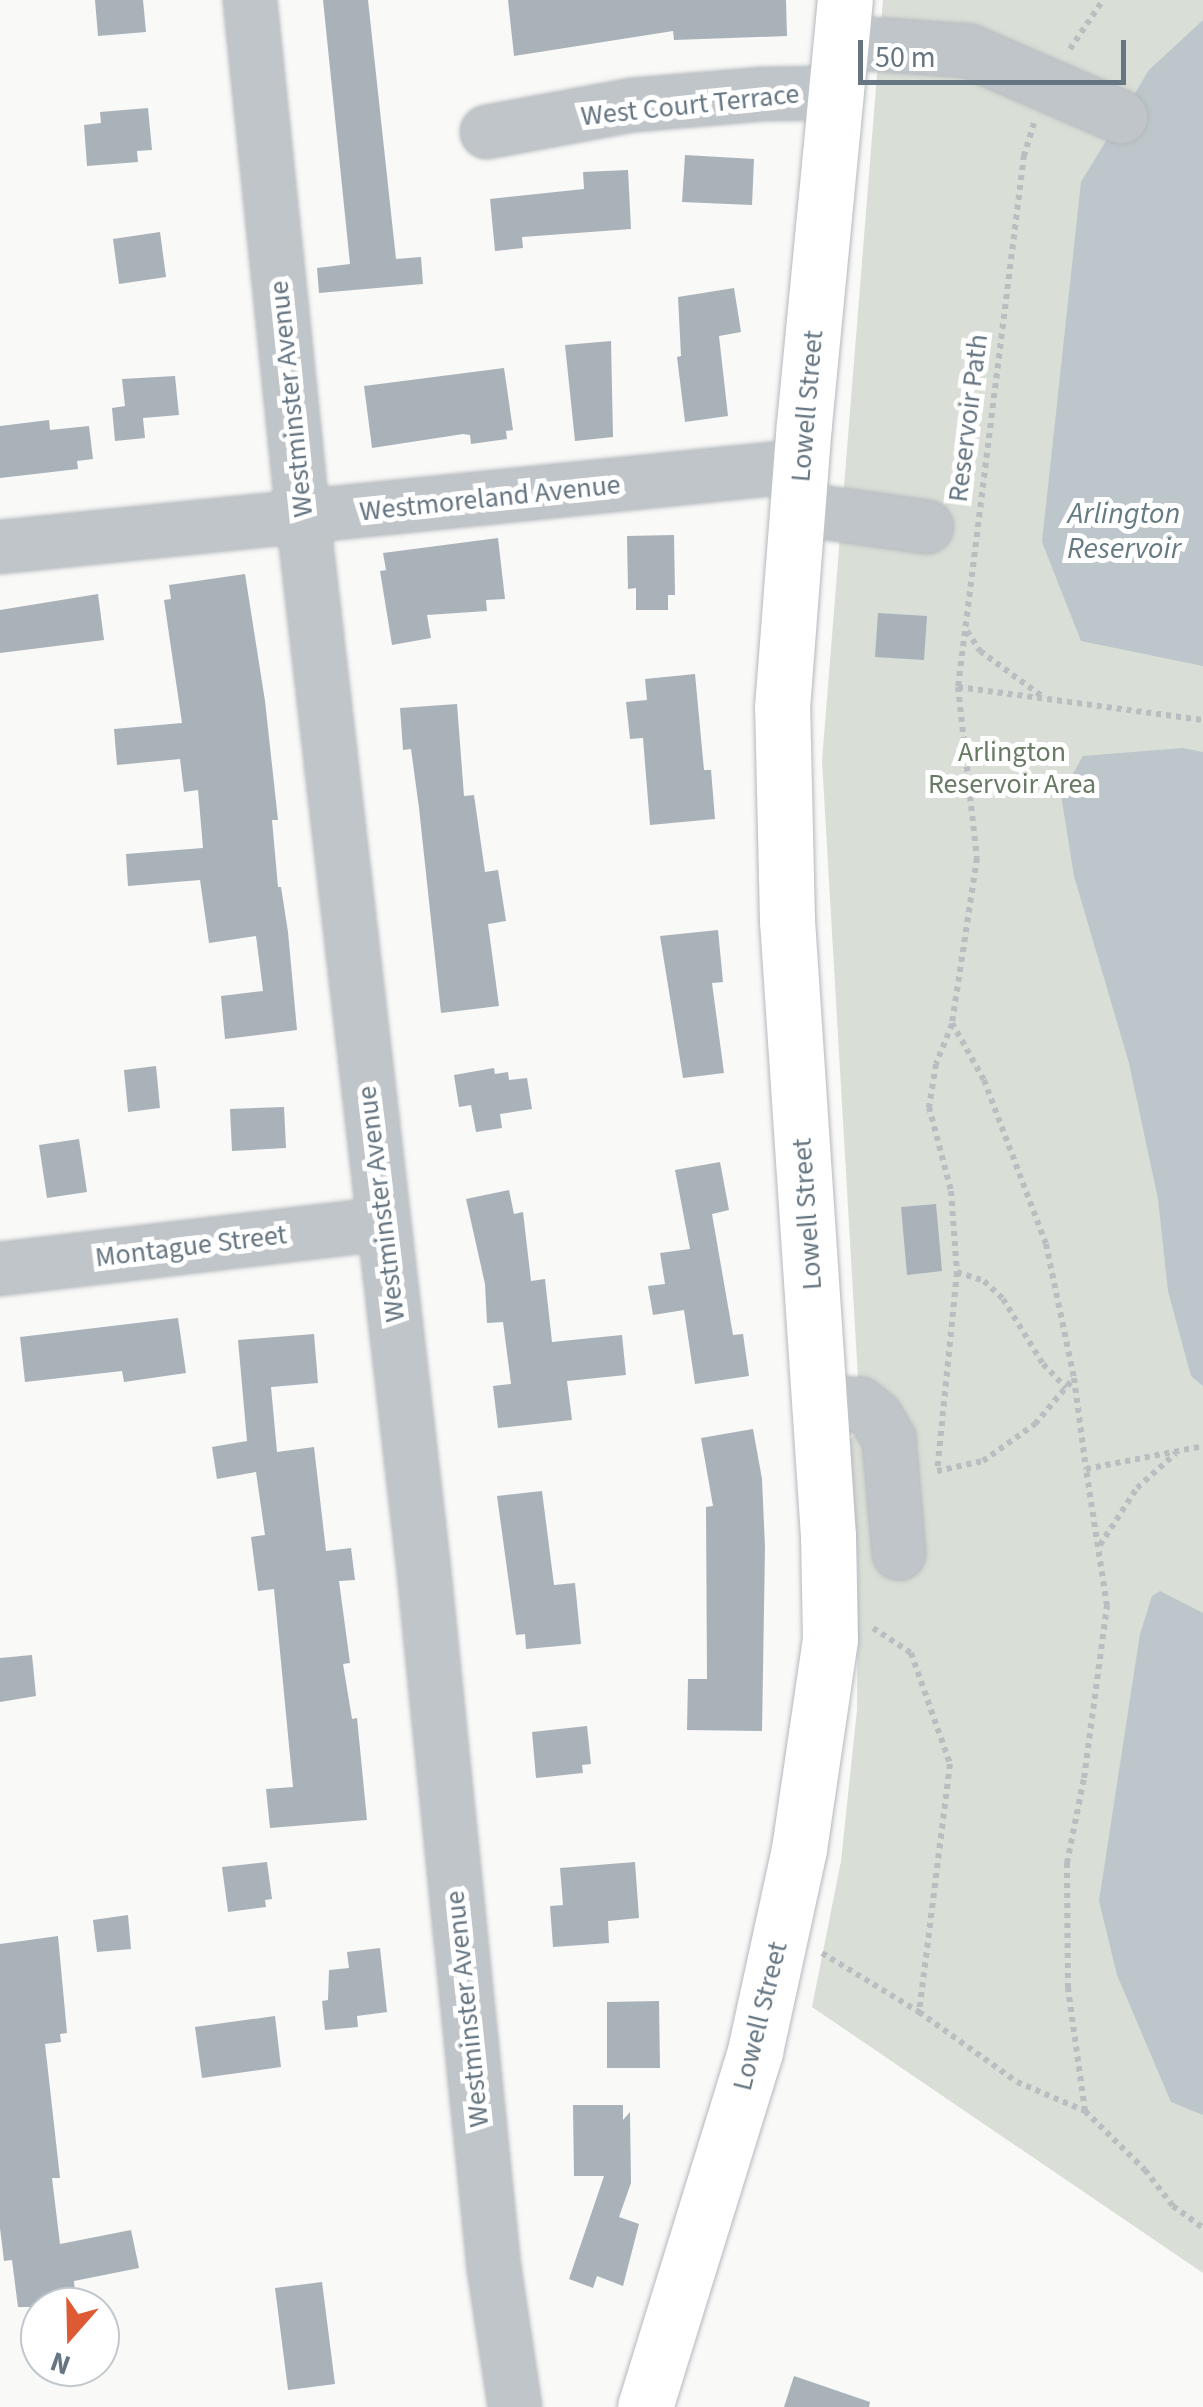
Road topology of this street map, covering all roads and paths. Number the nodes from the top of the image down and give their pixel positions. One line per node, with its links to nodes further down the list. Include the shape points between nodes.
1 (250, 0): 7 (street, Westminster Avenue)
2 (841, 45): 3 (street, West Court Terrace, via 990,56); 4 (street, West Court Terrace, via 633,105); 6 (main road, Lowell Street)
3 (1120, 117)
4 (487, 132)
5 (1024, 155): 10 (path, Reservoir Path)
6 (799, 488): 7 (street, Westmoreland Avenue); 8 (street, Westmoreland Avenue); 20 (main road, Lowell Street, via 782,708 788,921)
7 (302, 517): 9 (street, Westmoreland Avenue); 15 (street, Westminster Avenue)
8 (926, 527)
9 (0, 547)
10 (966, 626): 11 (path, Reservoir Path); 12 (path, via 980,651)
11 (958, 688): 12 (path); 14 (path, Reservoir Path, via 977,858)
12 (1053, 701): 13 (path)
13 (1203, 720)
14 (952, 1023): 17 (path, Reservoir Path, via 929,1107 951,1191); 18 (path, via 984,1080 1046,1244)
15 (383, 1224): 16 (street, Montague Street); 31 (street, Westminster Avenue, via 494,2268)
16 (0, 1269)
17 (957, 1272): 19 (path, via 984,1281 1003,1299); 19 (path, Reservoir Path, via 937,1471 983,1461 1035,1424)
18 (1074, 1378): 19 (path); 23 (path)
19 (1066, 1388)
20 (819, 1402): 25 (street, via 860,1404 889,1440); 26 (main road, Lowell Street)
21 (1203, 1446): 22 (path)
22 (1178, 1452): 23 (path); 24 (path, via 1136,1488)
23 (1086, 1469): 24 (path)
24 (1100, 1546): 29 (path, via 1107,1606 1067,1863 1068,1988)
25 (900, 1554)
26 (829, 1591): 28 (path, via 844,1594 863,1622 911,1653 950,1764); 32 (main road, Lowell Street, via 830,1640 800,1849 754,2051)
27 (814, 1948): 28 (path)
28 (919, 2012): 29 (path, via 1018,2082)
29 (1085, 2111): 30 (path, via 1173,2206)
30 (1203, 2228)
31 (515, 2407)
32 (645, 2407)

